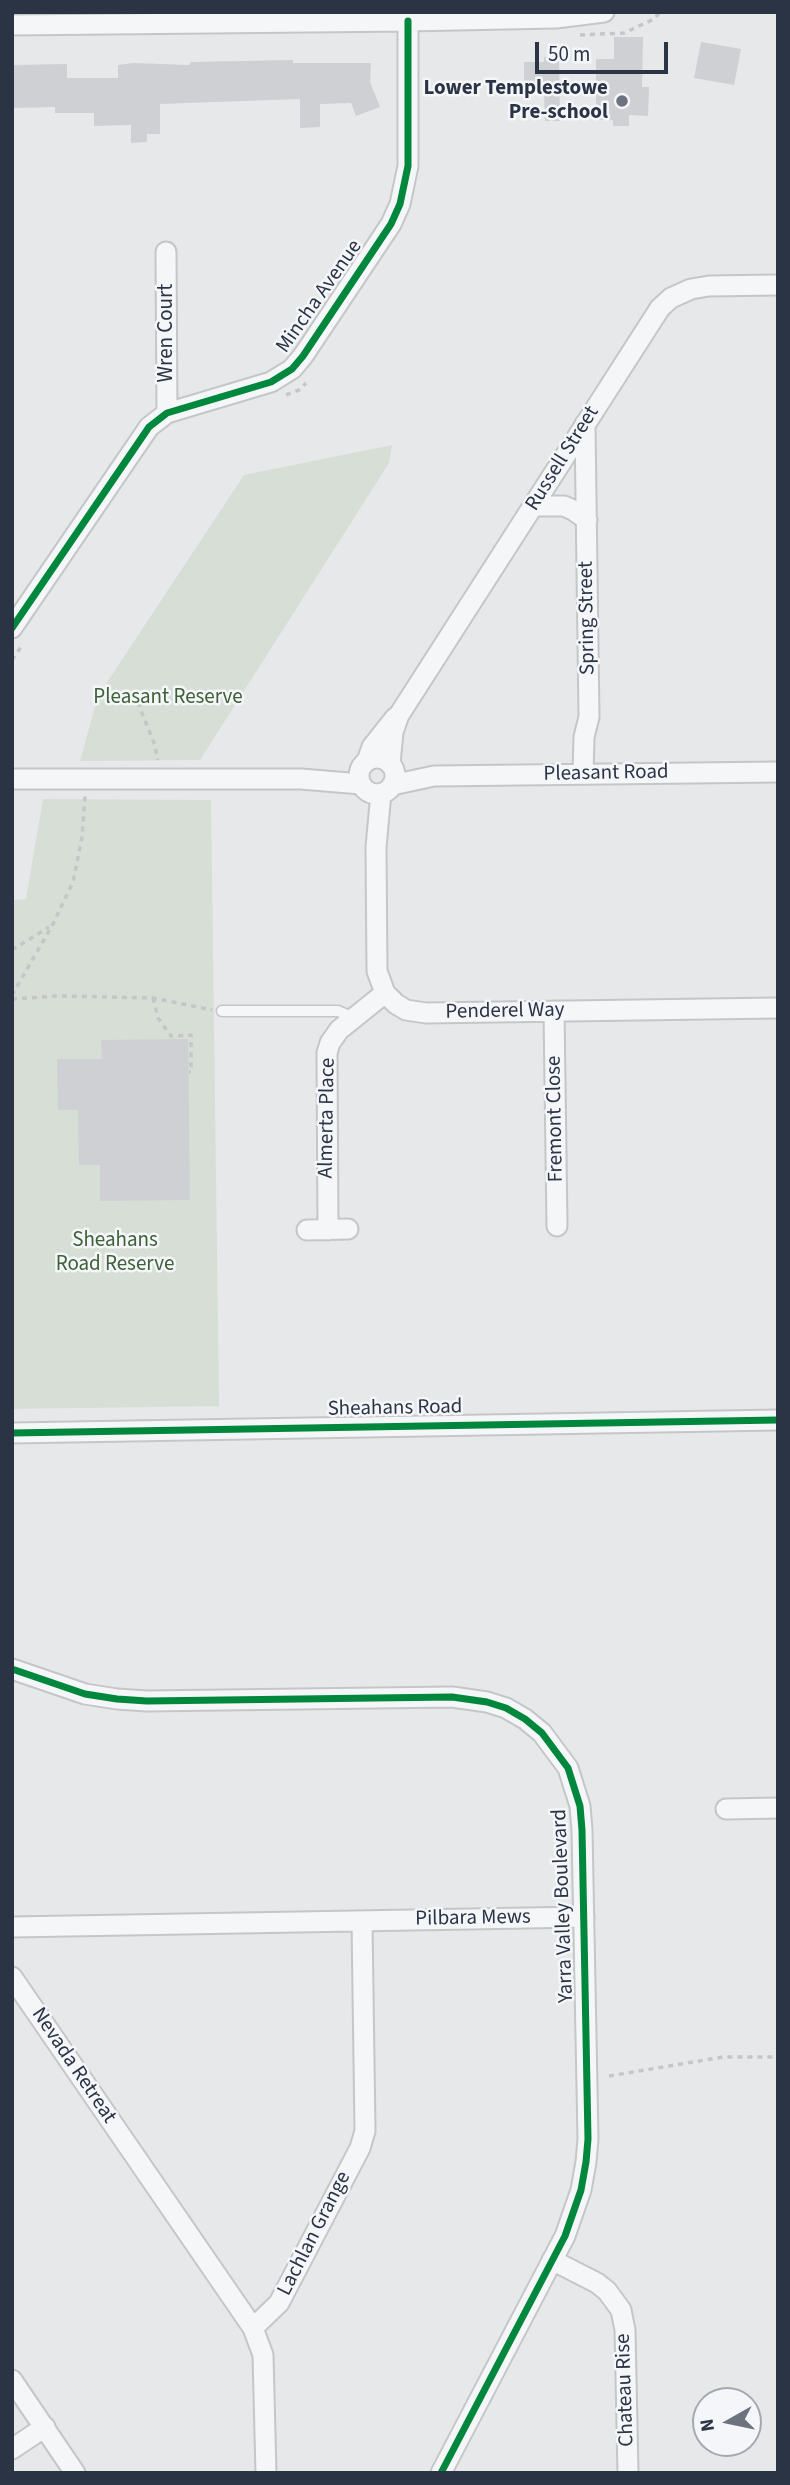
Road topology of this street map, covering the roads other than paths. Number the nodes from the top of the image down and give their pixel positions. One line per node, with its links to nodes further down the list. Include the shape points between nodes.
1 (604, 12): 2 (street, via 556,18)
2 (448, 16): 4 (street)
3 (168, 18): 4 (street); 5 (street)
4 (408, 21): 8 (street, Mincha Avenue, via 408,166 391,224 292,369 271,382)
5 (12, 25)
6 (166, 252): 8 (street, Wren Court)
7 (778, 285): 9 (street, Russell Street, via 709,286 679,292 653,318)
8 (167, 413): 12 (street, Mincha Avenue, via 139,438)
9 (585, 423): 10 (street, Russell Street); 11 (street, Spring Street)
10 (533, 506): 11 (street, via 564,506); 15 (street, Russell Street, via 399,715 372,747)
11 (587, 520): 14 (street, Spring Street, via 589,717 584,737)
12 (12, 628)
13 (778, 772): 14 (street, Pleasant Road)
14 (590, 774): 15 (street, Pleasant Road)
15 (377, 776): 16 (street, Pleasant Road); 17 (street, via 377,971)
16 (12, 779)
17 (385, 993): 20 (street, Penderel Way, via 414,1012); 21 (street, Almerta Place)
18 (778, 1008): 20 (street, Penderel Way)
19 (222, 1011): 21 (lane, via 338,1011)
20 (554, 1011): 22 (street, Fremont Close)
21 (354, 1018): 25 (street, Almerta Place, via 334,1036 327,1053)
22 (557, 1226)
23 (348, 1229): 25 (street)
24 (307, 1230): 25 (street)
25 (328, 1230)
26 (778, 1420): 27 (street, Sheahans Road)
27 (12, 1433)
28 (12, 1669): 31 (street, Yarra Valley Boulevard, via 85,1694 117,1699 452,1697 506,1708 542,1733 575,1785 582,1830)
29 (726, 1808): 30 (street)
30 (778, 1808)
31 (584, 1917): 32 (street, Pilbara Mews); 35 (street, Yarra Valley Boulevard, via 586,2162 574,2212)
32 (362, 1921): 33 (street, Pilbara Mews); 36 (street, Lachlan Grange, via 365,2131 279,2303)
33 (12, 1927)
34 (12, 1977): 36 (street, Nevada Retreat)
35 (552, 2260): 42 (street, Yarra Valley Boulevard); 43 (street, Chateau Rise, via 597,2283 621,2311)
36 (253, 2328): 41 (street, via 263,2356)
37 (12, 2380): 38 (street)
38 (45, 2427): 39 (street); 40 (street)
39 (12, 2449)
40 (75, 2473)
41 (266, 2473)
42 (441, 2473)
43 (628, 2473)

